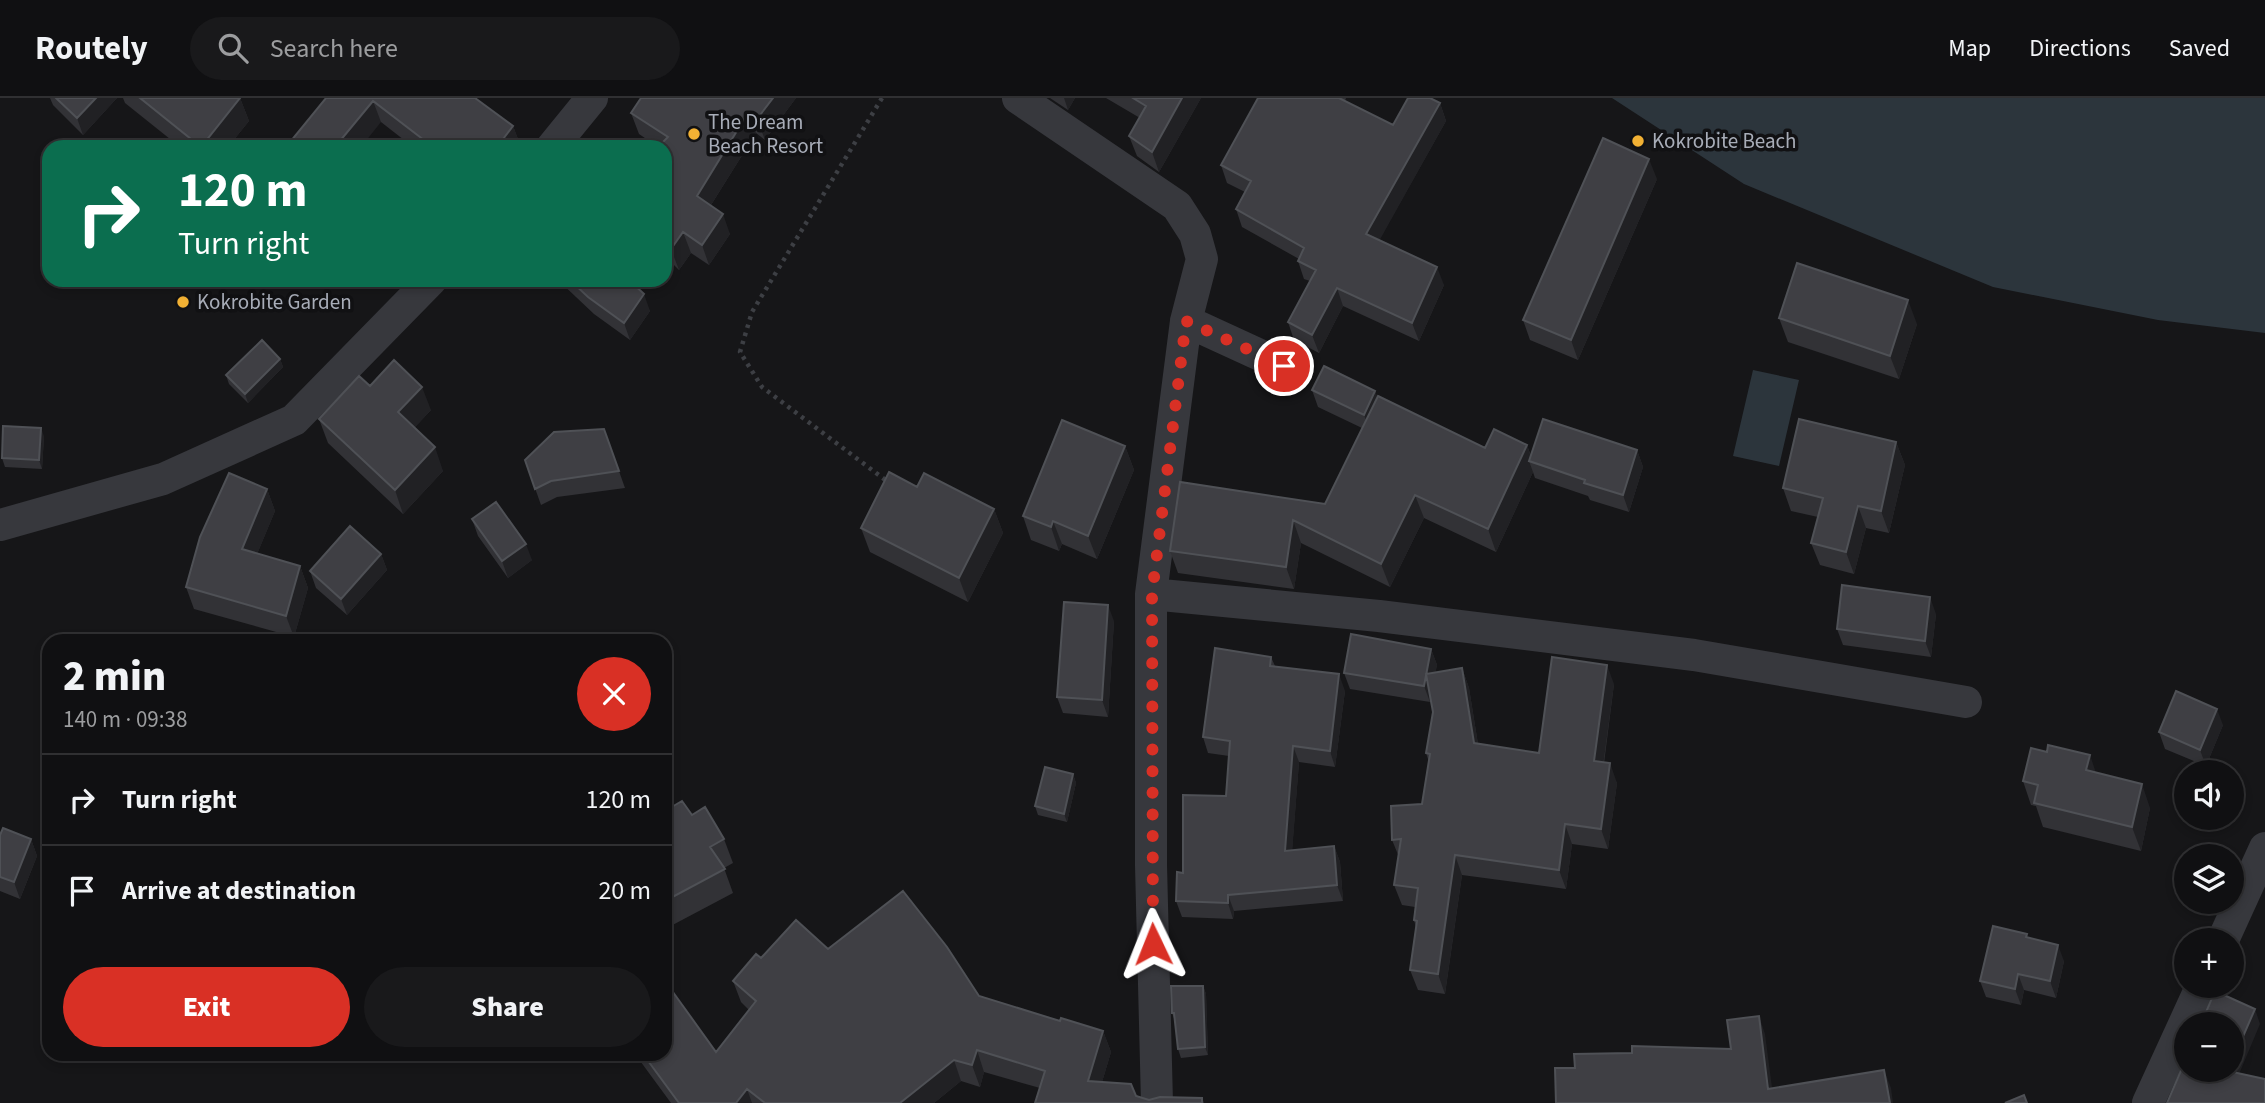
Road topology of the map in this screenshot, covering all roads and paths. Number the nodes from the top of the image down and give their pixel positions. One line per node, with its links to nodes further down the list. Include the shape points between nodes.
1 (592, 98): 4 (street)
2 (882, 98): 8 (path, via 752,313 740,352 762,387)
3 (1018, 98): 6 (street, via 1177,206 1195,234 1202,259)
4 (558, 140)
5 (424, 287): 9 (street, via 294,420 163,479)
6 (1186, 321): 7 (street); 10 (street)
7 (1284, 366)
8 (891, 485)
9 (0, 525)
10 (1152, 594): 11 (street, via 1694,654); 15 (street, via 1151,865)
11 (1966, 702)
12 (2265, 848): 13 (street)
13 (2228, 928)
14 (2196, 998): 16 (street)
15 (1157, 1103)
16 (2148, 1103)

